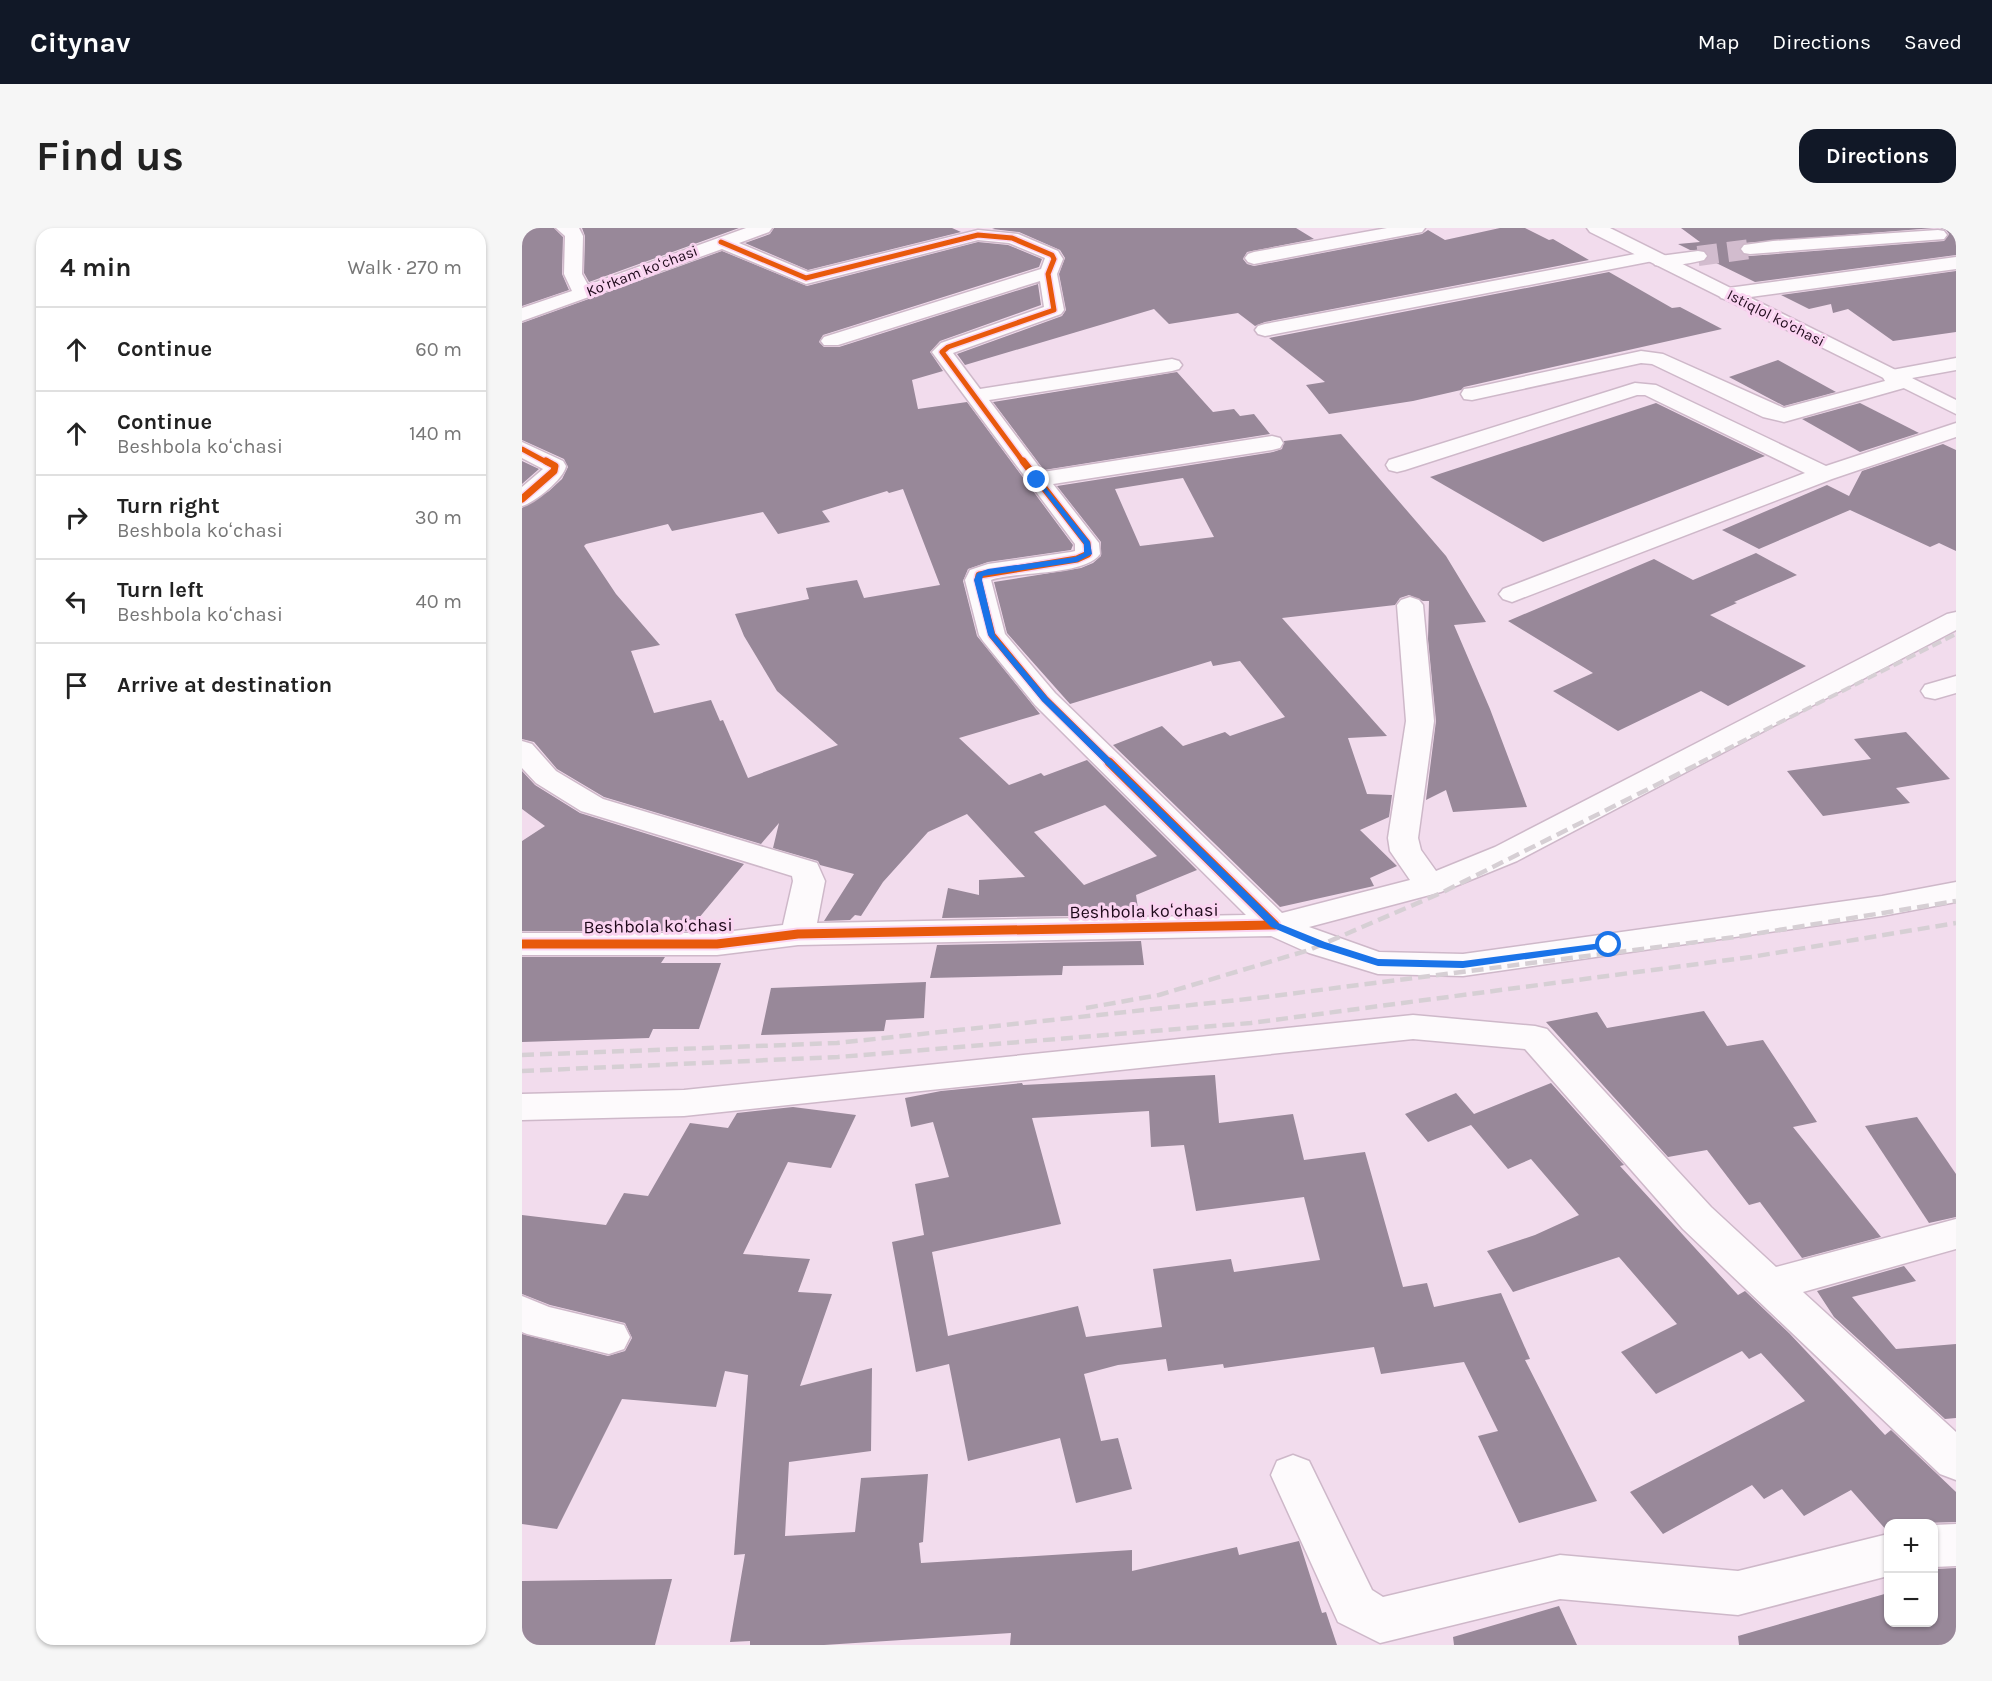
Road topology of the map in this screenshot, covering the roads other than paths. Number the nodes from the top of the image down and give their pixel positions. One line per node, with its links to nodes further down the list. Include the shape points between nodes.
1 (565, 228): 13 (street, via 574,236 573,274)
2 (763, 228): 6 (street, Koʻrkam koʻchasi)
3 (1416, 228): 9 (street)
4 (1596, 228): 10 (street, Istiqlol ko'chasi)
5 (1938, 236): 7 (street)
6 (721, 242): 12 (street, Beshbola koʻchasi, via 806,278 962,237 995,236 1012,238 1052,255); 13 (street, Koʻrkam koʻchasi)
7 (1750, 249)
8 (1698, 256): 10 (street)
9 (1254, 258)
10 (1657, 258): 14 (street, Istiqlol ko'chasi); 16 (street)
11 (1956, 263): 14 (street)
12 (1048, 274): 17 (street); 22 (street, Beshbola koʻchasi, via 1054,310 942,352)
13 (583, 294): 15 (street, Koʻrkam koʻchasi)
14 (1728, 294): 20 (street, Istiqlol ko'chasi)
15 (522, 315)
16 (1265, 330)
17 (831, 341)
18 (1956, 364): 20 (street)
19 (1172, 365): 22 (street)
20 (1898, 379): 21 (street, via 1784,415 1656,358 1641,357); 23 (street, Istiqlol ko'chasi)
21 (1472, 394)
22 (974, 396): 29 (street, Beshbola koʻchasi)
23 (1956, 408)
24 (1956, 430): 28 (street)
25 (1272, 443): 29 (street)
26 (522, 449): 30 (street, via 555,466)
27 (1397, 465): 28 (street, via 1635,388 1649,389)
28 (1824, 474): 31 (street)
29 (1037, 480): 37 (street, Beshbola koʻchasi, via 1087,543 1088,554 980,575 992,635 1045,699)
30 (522, 499)
31 (1512, 594)
32 (1410, 605): 35 (street, via 1420,721 1403,838 1406,850)
33 (1956, 620): 35 (street, via 1506,854)
34 (522, 750): 38 (street, via 546,777 592,805 806,870 809,881)
35 (1430, 885): 37 (street)
36 (1956, 892): 37 (street, via 1882,906 1463,965 1378,963)
37 (1275, 925): 38 (street, Beshbola koʻchasi)
38 (798, 934): 39 (street, Beshbola koʻchasi, via 717,944)
39 (522, 944)
40 (522, 1107): 42 (street, via 684,1103 1413,1027 1535,1038 1697,1218)
41 (1956, 1234): 42 (street)
42 (1770, 1285): 45 (street)
43 (522, 1313): 44 (street, via 542,1322)
44 (609, 1337)
45 (1946, 1439)
46 (1293, 1475): 49 (street, via 1355,1606 1380,1620 1560,1577 1738,1593)
47 (1956, 1545): 48 (street)
48 (1938, 1546)
49 (1884, 1556)

